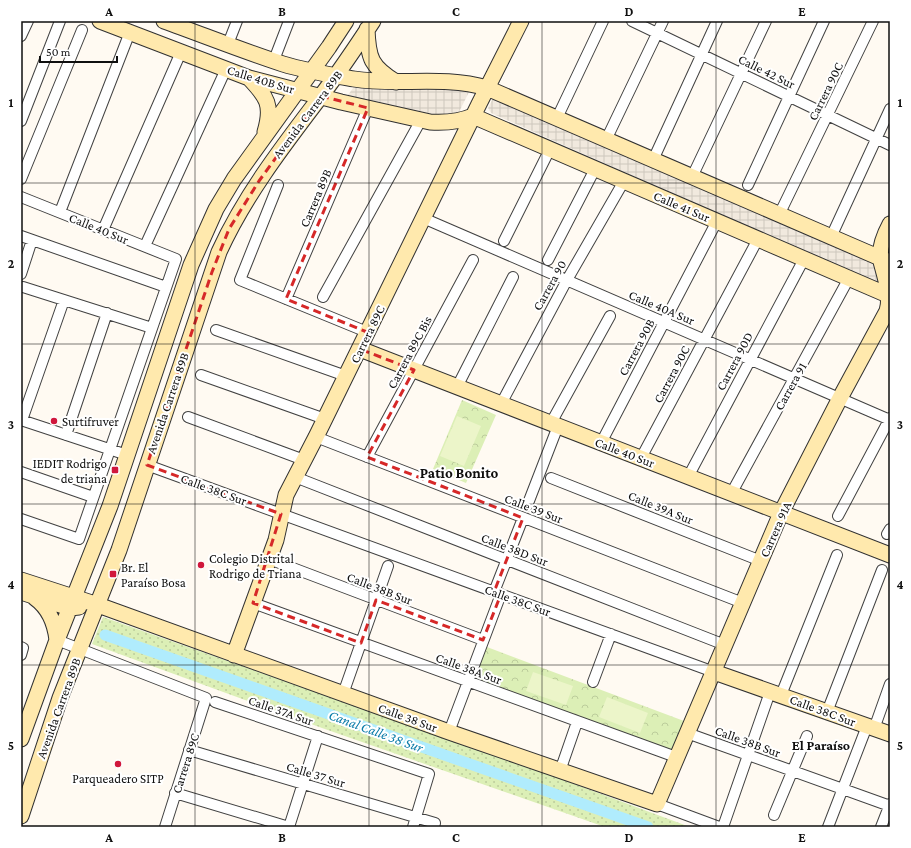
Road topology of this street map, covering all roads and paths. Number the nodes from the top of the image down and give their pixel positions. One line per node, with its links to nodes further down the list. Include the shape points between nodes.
1 (28, 21): 21 (street)
2 (60, 21): 42 (street)
3 (100, 21): 19 (street, Calle 40B Sur)
4 (164, 21): 17 (street, Calle 40B Sur)
5 (237, 21): 22 (street)
6 (289, 21): 25 (street)
7 (346, 21): 27 (street, Avenida Carrera 89B)
8 (521, 21): 32 (street, Carrera 89C)
9 (603, 21): 40 (street)
10 (632, 21): 20 (street, Calle 42 Sur)
11 (663, 21): 20 (street)
12 (717, 21): 24 (street)
13 (766, 21): 28 (street)
14 (824, 21): 35 (street)
15 (873, 21): 38 (street, Carrera 90C)
16 (370, 25): 29 (street, Avenida Carrera 89B); 31 (street, via 368,47 374,64)
17 (191, 26): 22 (street, Calle 40B Sur)
18 (82, 30): 51 (street)
19 (130, 32): 23 (street, Calle 40B Sur); 56 (street)
20 (657, 33): 24 (street, Calle 42 Sur); 45 (street)
21 (21, 36)
22 (228, 44): 25 (street, Calle 40B Sur)
23 (181, 52): 26 (street, Calle 40B Sur); 61 (street)
24 (701, 54): 28 (street, Calle 42 Sur); 48 (street)
25 (274, 60): 27 (street, Calle 40B Sur)
26 (226, 69): 30 (street, Calle 40B Sur); 67 (street)
27 (312, 70): 29 (street, Calle 40B Sur); 33 (street, Avenida Carrera 89B)
28 (741, 74): 35 (street, Calle 42 Sur); 50 (street)
29 (336, 76): 31 (street, Calle 40B Sur); 34 (street, Avenida Carrera 89B)
30 (249, 78): 33 (street, Calle 40B Sur); 43 (street, via 266,98 269,116)
31 (396, 82): 32 (street, Calle 40B Sur, via 450,81)
32 (487, 88): 39 (street, Carrera 89C); 40 (street)
33 (298, 90): 34 (street, Calle 40B Sur); 43 (street, Avenida Carrera 89B)
34 (321, 96): 36 (street, Calle 40B Sur); 111 (street, Avenida Carrera 89B, via 258,181 230,229 212,272)
35 (789, 96): 38 (street, Calle 42 Sur); 54 (street)
36 (368, 108): 41 (street, Calle 40B Sur); 80 (street, Carrera 89B)
37 (890, 109): 44 (street)
38 (828, 115): 44 (street, Calle 42 Sur); 57 (street, Carrera 90C)
39 (473, 116): 41 (street, Calle 40B Sur, via 448,123); 47 (street, Calle 41 Sur); 58 (street, Carrera 89C)
40 (557, 118): 45 (street)
41 (421, 120): 79 (street)
42 (21, 122)
43 (264, 137): 107 (street, Avenida Carrera 89B, via 234,179 202,236)
44 (876, 139): 46 (street, Calle 42 Sur); 63 (street)
45 (606, 140): 48 (street)
46 (890, 145)
47 (550, 149): 49 (street, Calle 41 Sur); 66 (street)
48 (653, 160): 50 (street)
49 (596, 169): 52 (street, Calle 41 Sur); 70 (street)
50 (692, 177): 57 (street)
51 (21, 179)
52 (624, 181): 59 (street, Calle 41 Sur); 75 (street, Carrera 90)
53 (278, 185): 80 (street, via 240,280)
54 (748, 185)
55 (21, 197): 56 (street, Calle 40 Sur)
56 (60, 212): 61 (street, Calle 40 Sur)
57 (779, 215): 63 (street)
58 (423, 218): 75 (street, Calle 40A Sur); 87 (street, Carrera 89C)
59 (717, 221): 64 (street, Calle 41 Sur); 84 (street, Carrera 90B)
60 (890, 224): 71 (street, via 880,247)
61 (103, 230): 67 (street, Calle 40 Sur)
62 (21, 236): 65 (street)
63 (831, 237): 71 (street)
64 (758, 239): 68 (street, Calle 41 Sur); 88 (street, Carrera 90C)
65 (32, 240): 72 (street); 77 (street)
66 (504, 241)
67 (145, 246): 77 (street, Calle 40 Sur, via 176,259)
68 (804, 259): 74 (street, Calle 41 Sur); 90 (street, Carrera 90D)
69 (473, 260): 91 (street, Carrera 89C Bis)
70 (548, 260)
71 (885, 260): 78 (street, Carrera 91A)
72 (21, 274)
73 (513, 277): 95 (street)
74 (849, 278): 78 (street, Calle 41 Sur); 94 (street, Carrera 91)
75 (567, 280): 84 (street, Calle 40A Sur); 97 (street, Carrera 90)
76 (23, 286): 81 (street)
77 (166, 287): 85 (street)
78 (889, 295): 96 (street, Carrera 91A, via 887,311)
79 (323, 297)
80 (286, 299): 87 (street)
81 (64, 300): 82 (street); 101 (street)
82 (107, 313): 85 (street); 103 (street)
83 (610, 316): 102 (street)
84 (664, 322): 88 (street, Calle 40A Sur); 105 (street, Carrera 90B)
85 (152, 328): 106 (street)
86 (216, 330): 93 (street)
87 (367, 332): 89 (street, Carrera 89C)
88 (704, 340): 90 (street, Calle 40A Sur); 109 (street, Carrera 90C)
89 (360, 349): 91 (street, Calle 40 Sur); 93 (street, Carrera 89C)
90 (750, 359): 94 (street, Calle 40A Sur); 113 (street, Carrera 90D)
91 (414, 370): 95 (street, Calle 40 Sur); 108 (street, Carrera 89C Bis)
92 (201, 375): 99 (street)
93 (346, 376): 99 (street, Carrera 89C)
94 (794, 378): 96 (street, Calle 40A Sur); 116 (street, Carrera 91)
95 (457, 387): 97 (street, Calle 40 Sur)
96 (840, 398): 100 (street, Calle 40A Sur); 119 (street, Carrera 91A)
97 (501, 404): 102 (street, Calle 40 Sur)
98 (188, 417): 110 (street)
99 (325, 419): 104 (street, Carrera 89C)
100 (890, 419): 121 (street)
101 (21, 420): 103 (street)
102 (554, 425): 105 (street, Calle 40 Sur); 118 (street)
103 (66, 435): 106 (street)
104 (316, 437): 108 (street, Calle 39 Sur); 110 (street, Carrera 89C)
105 (601, 443): 109 (street, Calle 40 Sur)
106 (110, 449): 107 (street); 117 (street)
107 (127, 455): 135 (street, Avenida Carrera 89B)
108 (367, 457): 122 (street, Calle 39 Sur)
109 (641, 458): 113 (street, Calle 40 Sur)
110 (304, 460): 114 (street, Carrera 89C)
111 (147, 465): 120 (street, Calle 38C Sur); 138 (street, Avenida Carrera 89B)
112 (21, 472): 117 (street)
113 (688, 476): 116 (street, Calle 40 Sur)
114 (295, 477): 120 (street, Carrera 89C, via 286,495); 127 (street, Calle 38D Sur)
115 (551, 478): 128 (street, Calle 39A Sur)
116 (731, 494): 119 (street, Calle 40 Sur)
117 (93, 497): 123 (street, via 79,539)
118 (528, 506)
119 (781, 513): 125 (street, Calle 40 Sur); 128 (street, Carrera 91A)
120 (281, 514): 126 (street, Carrera 89C); 132 (street, Calle 38C Sur)
121 (838, 516)
122 (523, 518): 127 (street); 137 (street, Calle 39 Sur)
123 (21, 519)
124 (837, 555): 150 (street)
125 (890, 555)
126 (269, 559): 134 (street, Calle 38B Sur); 136 (street, Carrera 89C)
127 (507, 560): 132 (street); 143 (street, Calle 38D Sur)
128 (761, 561): 137 (street, Carrera 91A)
129 (388, 566): 134 (street)
130 (882, 570): 153 (street)
131 (21, 580): 135 (street, Calle 38 Sur)
132 (497, 593): 139 (street, Calle 38C Sur); 141 (street)
133 (27, 594): 135 (street, Calle 38 Sur); 140 (street, via 43,606 52,618)
134 (376, 600): 141 (street, Calle 38B Sur); 142 (street)
135 (72, 603): 138 (street, Calle 38 Sur); 140 (street, Avenida Carrera 89B)
136 (253, 603): 142 (street, Calle 38A Sur); 145 (street, Carrera 89C)
137 (743, 603): 143 (street, Carrera 91A)
138 (98, 605): 144 (street, Avenida Carrera 89B); 145 (street, Calle 38 Sur)
139 (611, 634): 146 (street, Calle 38C Sur); 148 (street)
140 (57, 640): 144 (street, Calle 37A Sur); 161 (street, Avenida Carrera 89B)
141 (483, 640): 147 (street)
142 (361, 643): 147 (street, Calle 38A Sur); 151 (street)
143 (725, 644): 146 (street, Carrera 91A)
144 (80, 649): 152 (street, Calle 37A Sur); 173 (street, Avenida Carrera 89B, via 60,698)
145 (234, 654): 151 (street, Calle 38 Sur)
146 (714, 672): 150 (street, Calle 38C Sur); 157 (street, Carrera 91A)
147 (468, 681): 154 (street, Calle 38A Sur); 156 (street)
148 (593, 682)
149 (890, 684): 155 (street)
150 (775, 693): 153 (street, Calle 38C Sur); 163 (street)
151 (343, 694): 156 (street, Calle 38 Sur)
152 (211, 700): 159 (street, Calle 37A Sur); 162 (street, Carrera 89C)
153 (827, 712): 155 (street, Calle 38C Sur)
154 (578, 722): 164 (street, Calle 38A Sur); 165 (street)
155 (870, 727): 158 (street, Calle 38C Sur); 168 (street)
156 (449, 732): 165 (street, Calle 38 Sur)
157 (687, 732): 163 (street, Calle 38B Sur); 164 (street, Carrera 91A)
158 (890, 734)
159 (318, 736): 167 (street); 174 (street, Calle 37A Sur, via 429,774)
160 (807, 736): 166 (street)
161 (21, 739)
162 (189, 750): 167 (street, Calle 37 Sur); 169 (street, Carrera 89C)
163 (748, 755): 166 (street, Calle 38B Sur); 179 (street)
164 (676, 758): 170 (street, Carrera 91A)
165 (560, 771): 170 (street, Calle 38 Sur)
166 (792, 771): 168 (street, Calle 38B Sur); 172 (street)
167 (303, 784): 174 (street, Calle 37 Sur); 177 (street)
168 (843, 789): 171 (street, Calle 38B Sur); 180 (street)
169 (175, 793): 176 (street, Carrera 89C); 177 (street)
170 (657, 804): 178 (street, Calle 38 Sur)
171 (890, 806): 181 (street)
172 (774, 815)
173 (21, 816)
174 (414, 822): 175 (street, Calle 37 Sur)
175 (434, 825)
176 (164, 827)
177 (289, 827)
178 (719, 827)
179 (723, 827)
180 (828, 827)
181 (881, 827)

